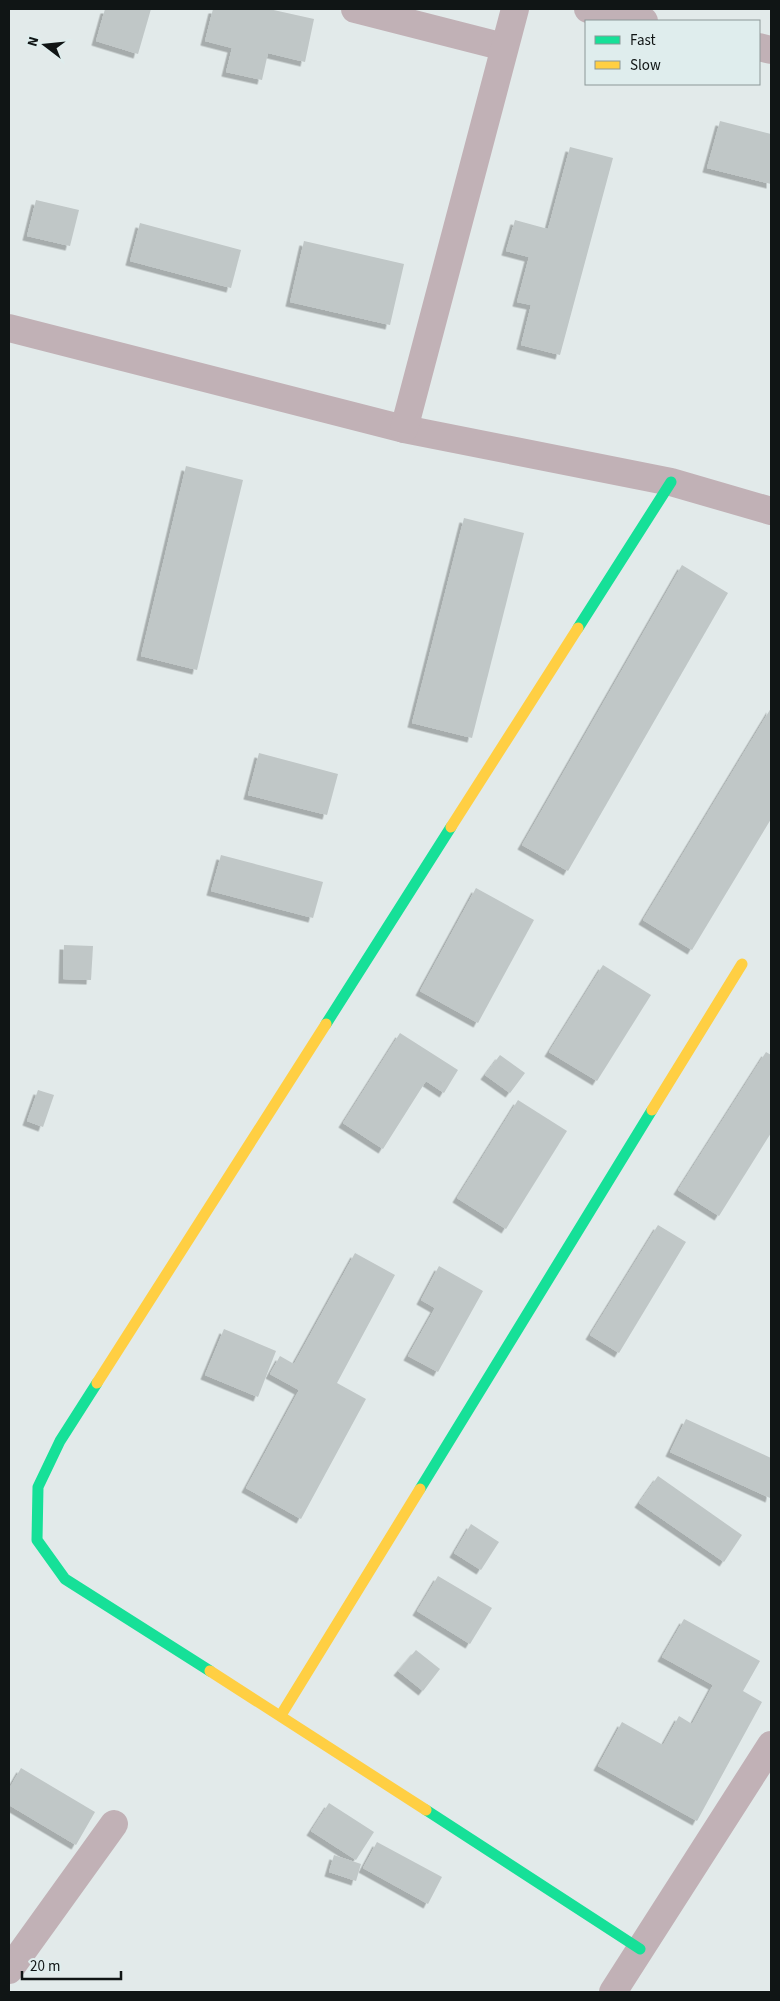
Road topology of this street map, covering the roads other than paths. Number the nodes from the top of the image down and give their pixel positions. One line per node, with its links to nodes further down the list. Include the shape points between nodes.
1 (354, 9): 5 (street)
2 (515, 9): 5 (street)
3 (588, 9): 4 (street)
4 (639, 20)
5 (504, 46): 7 (street)
6 (9, 328): 7 (street)
7 (404, 429): 8 (street)
8 (671, 482): 9 (street); 11 (street, via 65,1433 38,1488 37,1540 65,1579)
9 (771, 511)
10 (742, 964): 11 (street)
11 (281, 1715): 14 (street)
12 (771, 1745): 14 (street)
13 (114, 1824): 15 (street)
14 (640, 1949): 16 (street)
15 (9, 1970)
16 (613, 1992)

